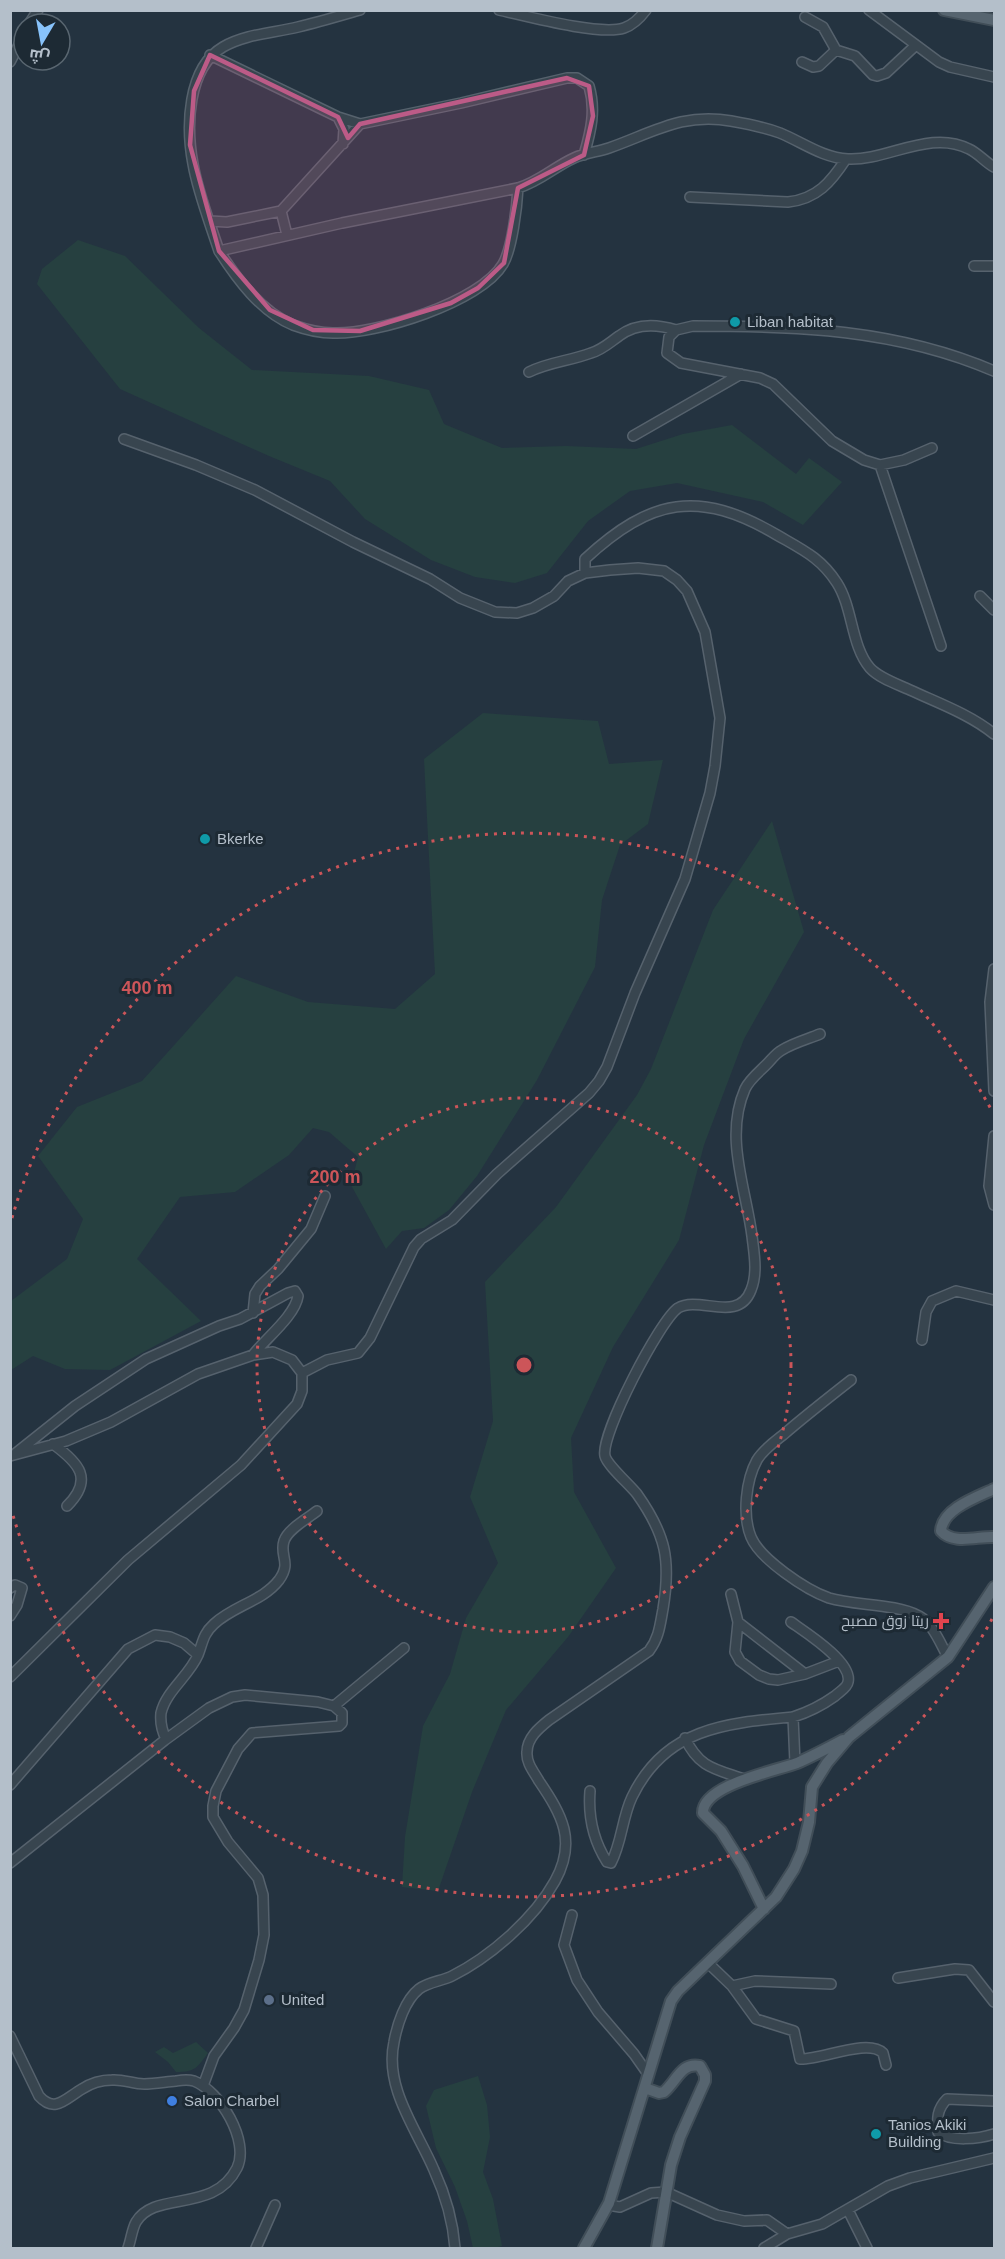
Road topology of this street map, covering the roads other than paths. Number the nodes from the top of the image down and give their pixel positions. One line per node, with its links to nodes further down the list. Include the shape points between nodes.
1 (360, 10): 10 (street, via 247,37)
2 (499, 10): 3 (street, via 611,30 633,24)
3 (646, 10)
4 (869, 10): 8 (street)
5 (944, 10): 7 (main road)
6 (806, 17): 9 (street, via 823,27)
7 (994, 20)
8 (915, 46): 9 (street, via 886,73 877,76 855,56); 12 (street, via 950,67)
9 (836, 50): 11 (street, via 819,66)
10 (210, 56): 13 (street); 22 (street, via 194,91 190,136 193,166)
11 (802, 62)
12 (994, 77)
13 (338, 117): 14 (street); 15 (street, via 344,129)
14 (360, 124): 15 (street); 16 (street, via 577,78 589,86 593,102 591,134)
15 (343, 144): 21 (street)
16 (584, 155): 17 (street, via 683,120 711,118 758,126); 19 (street)
17 (846, 159): 18 (street, via 869,158 940,142 970,149); 20 (street, via 833,179 803,201)
18 (994, 167)
19 (518, 188): 23 (street); 24 (street, via 507,254 490,279 451,303 360,331 333,333 291,324 246,288)
20 (690, 197)
21 (281, 211): 22 (street, via 227,222); 23 (street)
22 (210, 221): 24 (street)
23 (287, 235): 24 (street)
24 (219, 251)
25 (974, 266): 26 (street)
26 (994, 266)
27 (676, 330): 28 (street, via 734,326 854,332 920,345); 29 (street, via 660,325 634,328 595,352); 30 (street, via 666,345 672,358)
28 (994, 371)
29 (528, 372)
30 (741, 374): 31 (street); 34 (street, via 773,384 832,441)
31 (633, 436)
32 (124, 439): 35 (street, via 255,490 460,598 495,612 517,613 533,608)
33 (932, 448): 34 (street)
34 (880, 465): 38 (street)
35 (585, 573): 39 (street, via 585,559 601,544 625,526 656,512 688,504 738,515 810,553 826,568 846,600 859,649 870,668); 50 (street, via 638,567 664,571 687,591 705,632 720,718 710,793 685,879 599,1081 452,1220 421,1239 370,1338 358,1353 327,1360)
36 (980, 596): 37 (street)
37 (994, 610)
38 (941, 646)
39 (994, 734)
40 (994, 969): 42 (street, via 990,1002)
41 (820, 1034): 102 (street, via 782,1050 746,1087 738,1116 737,1156 754,1262 753,1284 747,1298 728,1307 680,1306 672,1313 639,1368 610,1432 605,1457 652,1519 666,1556 667,1580 658,1637 649,1651 549,1720 528,1743 529,1762 561,1816 565,1851 560,1871 515,1932 454,1975 420,1988 407,2004 397,2031 392,2060 395,2081 434,2169 447,2206)
42 (994, 1091)
43 (994, 1136): 45 (street, via 989,1186)
44 (325, 1196): 47 (street, via 311,1229 255,1294)
45 (994, 1205)
46 (994, 1300): 48 (street, via 956,1291 932,1300)
47 (253, 1312): 49 (street, via 291,1291 298,1296 296,1304); 53 (street, via 146,1359 75,1406)
48 (922, 1340)
49 (253, 1355): 50 (street, via 284,1355); 52 (street, via 198,1374 111,1422)
50 (302, 1373): 69 (street, via 297,1404 241,1465 128,1560)
51 (851, 1380): 66 (street, via 757,1460 748,1489 751,1538 777,1566 816,1593 920,1617)
52 (53, 1444): 53 (street); 55 (street, via 81,1470 80,1492)
53 (12, 1456)
54 (994, 1488): 57 (main road, via 946,1516 941,1532 956,1539)
55 (67, 1506)
56 (317, 1511): 65 (street, via 284,1539 286,1564 278,1582 215,1623 202,1638)
57 (994, 1537)
58 (994, 1587): 66 (main road)
59 (10, 1588): 61 (street, via 22,1588)
60 (731, 1594): 62 (street)
61 (10, 1616)
62 (738, 1622): 68 (street); 68 (street, via 735,1652 740,1661 769,1679)
63 (792, 1622): 67 (street)
64 (404, 1648): 70 (street)
65 (198, 1655): 74 (street, via 165,1702 161,1720); 77 (street, via 184,1643 155,1635 128,1648)
66 (948, 1657): 72 (main road)
67 (839, 1661): 68 (street); 71 (street, via 848,1684 821,1706)
68 (805, 1674)
69 (10, 1677)
70 (334, 1706): 74 (street, via 260,1696 232,1697 209,1708); 90 (street, via 342,1713 339,1726 252,1733 238,1749 216,1791 213,1817 258,1878 263,1895 264,1935 244,2010 214,2056)
71 (793, 1717): 73 (street, via 743,1722); 75 (street)
72 (849, 1737): 75 (main road); 80 (main road, via 814,1782 802,1851 776,1897)
73 (685, 1738): 76 (street, via 699,1761); 78 (street, via 655,1762 640,1782 611,1863 603,1856 589,1819)
74 (166, 1739): 79 (street)
75 (795, 1763): 76 (main road)
76 (744, 1779): 80 (main road, via 712,1796 702,1813 721,1831)
77 (10, 1785)
78 (591, 1791)
79 (10, 1863)
80 (764, 1909): 82 (main road)
81 (572, 1915): 89 (street, via 564,1946 577,1980)
82 (708, 1963): 85 (street); 89 (main road, via 670,2001)
83 (898, 1978): 86 (street, via 969,1970)
84 (831, 1984): 85 (street, via 755,1981)
85 (732, 1986): 88 (street, via 756,2019 794,2031 800,2059 873,2047 884,2053)
86 (994, 2002)
87 (11, 2037): 90 (street, via 39,2096 50,2104 64,2101 100,2081 143,2084 186,2079)
88 (886, 2065)
89 (648, 2074): 91 (main road)
90 (202, 2086): 100 (street, via 228,2115 238,2133 239,2164 218,2191 147,2210 136,2222)
91 (645, 2088): 95 (main road, via 664,2092 689,2066 700,2066 705,2075 680,2137); 96 (main road)
92 (994, 2102): 93 (street, via 947,2099 937,2118 938,2132 944,2136)
93 (994, 2134)
94 (994, 2158): 98 (street, via 910,2178 878,2191)
95 (666, 2192): 96 (street, via 651,2193 620,2207); 99 (street, via 717,2215 744,2221 767,2220); 104 (main road)
96 (609, 2203): 103 (main road)
97 (275, 2205): 101 (street)
98 (848, 2210): 99 (street, via 822,2224); 106 (street)
99 (787, 2234): 105 (street)
100 (127, 2248)
101 (255, 2248)
102 (455, 2248)
103 (584, 2248)
104 (657, 2248)
105 (764, 2248)
106 (867, 2248)

